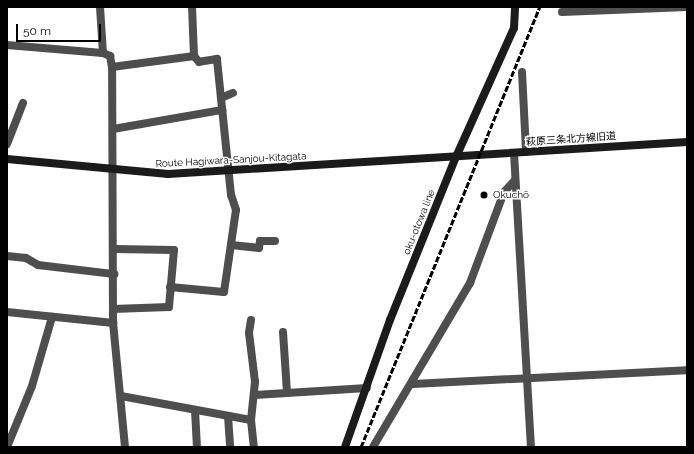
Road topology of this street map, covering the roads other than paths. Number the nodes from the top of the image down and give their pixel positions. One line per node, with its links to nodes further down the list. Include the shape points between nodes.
1 (100, 7): 7 (street)
2 (192, 7): 8 (street)
3 (515, 7): 20 (main road, oku-otowa line, via 512,34)
4 (687, 7): 5 (street)
5 (562, 12)
6 (7, 45): 7 (street)
7 (103, 53): 9 (street, via 110,56)
8 (194, 56): 9 (street); 12 (street, via 199,62 217,59)
9 (112, 67): 15 (street)
10 (522, 72): 18 (street)
11 (233, 93): 12 (street)
12 (221, 98): 14 (street)
13 (23, 103): 17 (street)
14 (222, 110): 15 (street); 23 (street)
15 (113, 129): 22 (street)
16 (687, 142): 18 (main road, 萩原三条北方線旧道)
17 (7, 144)
18 (526, 152): 19 (main road, 萩原三条北方線旧道)
19 (514, 153): 20 (main road, 萩原三条北方線旧道); 24 (street)
20 (456, 157): 23 (main road, Route Hagiwara-Sanjou-Kitagata); 40 (main road, oku-otowa line, via 390,320)
21 (7, 159): 22 (main road, Route Hagiwara-Sanjou-Kitagata)
22 (114, 171): 23 (main road, Route Hagiwara-Sanjou-Kitagata, via 168,174); 27 (street)
23 (229, 172): 26 (street, via 236,210)
24 (515, 180): 38 (street); 39 (street, via 504,192 470,283)
25 (275, 241): 26 (street, via 260,241 259,248)
26 (231, 246): 30 (street, via 224,292)
27 (114, 249): 29 (street); 30 (street, via 174,250)
28 (7, 256): 29 (street, via 26,258 38,265)
29 (114, 274): 31 (street)
30 (170, 287): 31 (street, via 169,307)
31 (113, 309): 35 (street)
32 (7, 312): 33 (street)
33 (52, 317): 35 (street); 47 (street, via 30,392)
34 (251, 320): 42 (street, via 249,333)
35 (113, 324): 43 (street)
36 (283, 332): 41 (street)
37 (687, 370): 38 (street)
38 (528, 379): 39 (street); 55 (street)
39 (413, 384): 54 (street)
40 (367, 388): 41 (street); 53 (main road, oku-otowa line)
41 (287, 394): 42 (street)
42 (255, 395): 46 (street)
43 (121, 396): 44 (street); 49 (street)
44 (195, 410): 45 (street); 50 (street)
45 (228, 416): 46 (street); 51 (street)
46 (252, 420): 52 (street)
47 (10, 431): 48 (street)
48 (7, 447)
49 (125, 447)
50 (197, 447)
51 (230, 447)
52 (254, 447)
53 (345, 447)
54 (373, 447)
55 (531, 447)

